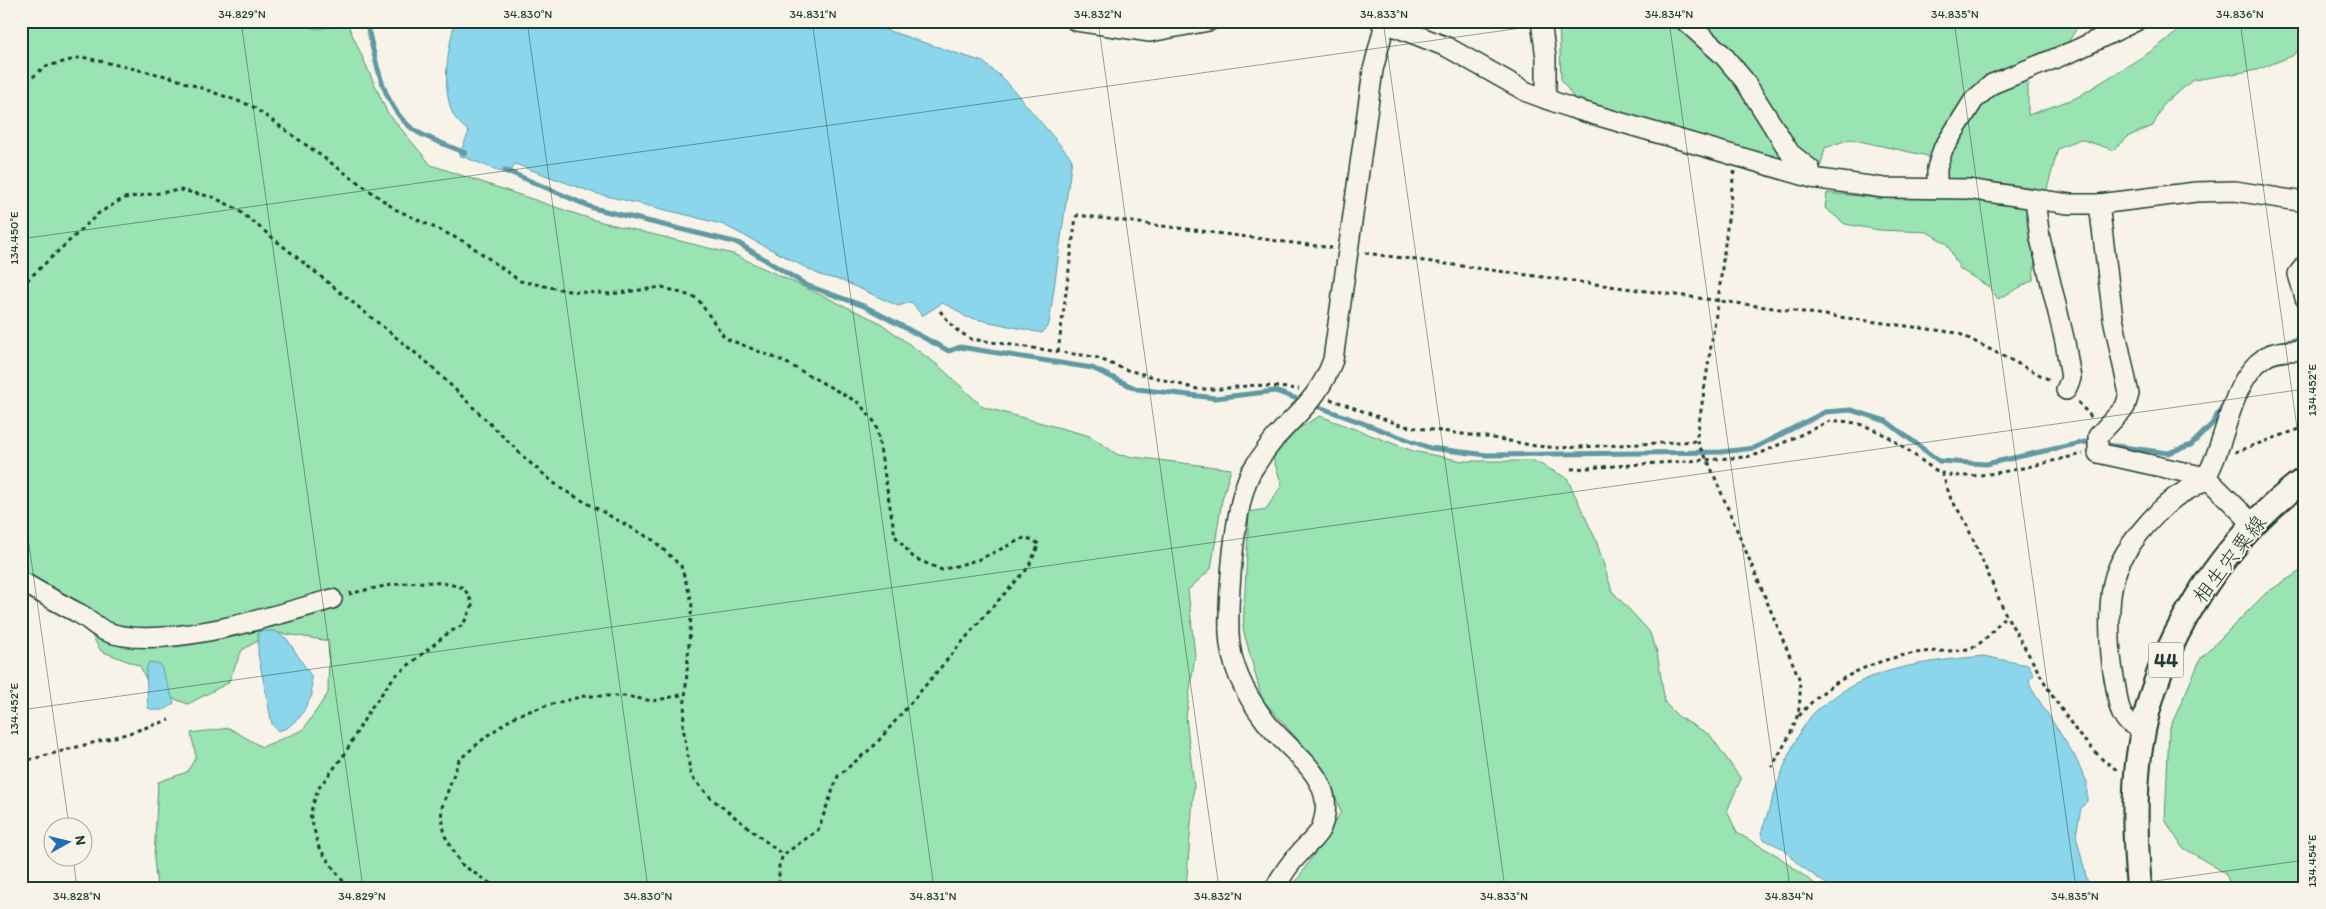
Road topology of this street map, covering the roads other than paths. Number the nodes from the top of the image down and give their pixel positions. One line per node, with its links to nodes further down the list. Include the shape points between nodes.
1 (1076, 21): 7 (street)
2 (1209, 21): 8 (street)
3 (1541, 21): 9 (street, via 1546,58)
4 (1685, 21): 10 (street, via 1723,55 1744,80 1790,153 1810,169)
5 (2136, 21): 11 (street, via 2076,50 1992,84 1974,100 1943,149)
6 (1383, 22): 9 (street, via 1447,47 1527,92); 25 (street, via 1373,70 1333,360 1326,380 1310,402 1275,438 1250,474 1238,513 1229,633 1233,664 1244,689 1266,723 1316,775 1326,800 1320,830 1283,872)
7 (1108, 24): 8 (street, via 1150,32)
8 (1167, 24)
9 (1546, 99): 10 (street)
10 (1812, 178): 11 (street, via 1884,188)
11 (1936, 187): 12 (street)
12 (2035, 200): 14 (street); 18 (street, via 2040,238 2071,378)
13 (2305, 202): 14 (street, via 2235,191 2196,192)
14 (2099, 204): 19 (street, via 2112,318 2130,394 2125,407 2099,442)
15 (2305, 265): 16 (street, via 2298,274)
16 (2305, 298)
17 (2305, 350): 19 (street, via 2274,353 2251,370)
18 (2066, 390)
19 (2206, 477): 21 (street); 24 (street, via 2173,499 2138,534 2116,570 2110,610 2112,666 2123,719)
20 (2305, 478): 21 (main road, 相生宍粟線 / 44)
21 (2253, 524): 24 (main road, 相生宍粟線 / 44, via 2193,602 2151,698)
22 (21, 584): 23 (street, via 80,614 105,631 140,639 186,636)
23 (332, 599)
24 (2144, 729): 26 (main road, 相生宍粟線 / 44, via 2135,792)
25 (1275, 888)
26 (2140, 888)

